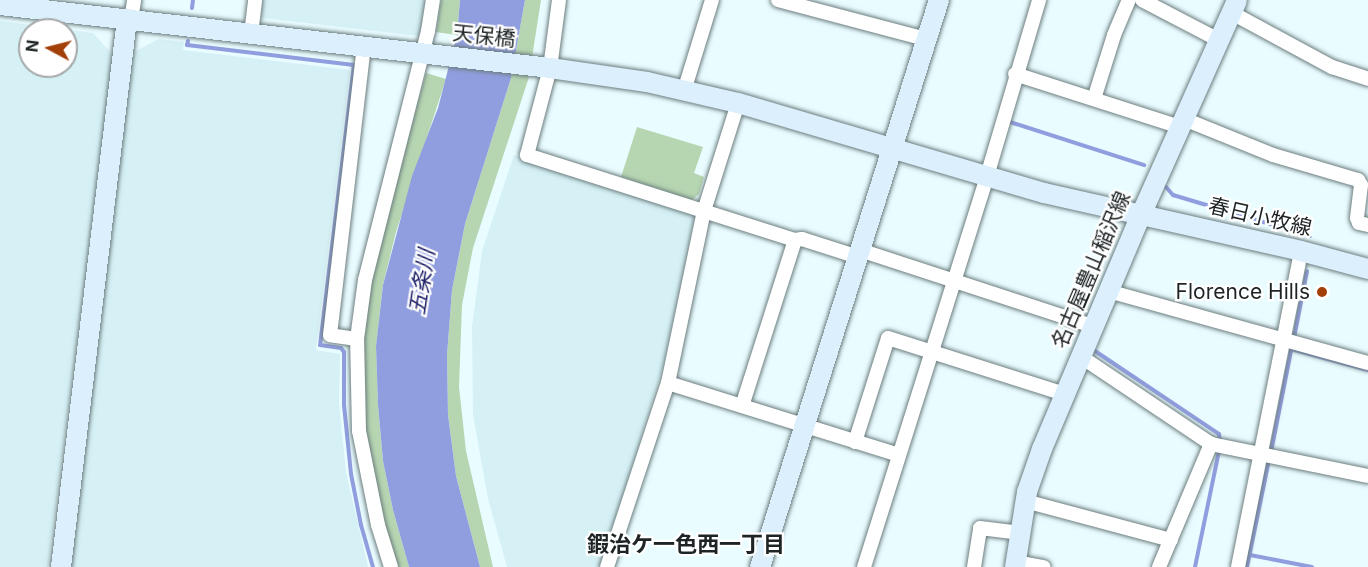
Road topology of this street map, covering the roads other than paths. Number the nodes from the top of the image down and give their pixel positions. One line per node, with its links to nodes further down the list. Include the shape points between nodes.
1 (255, 0): 14 (street)
2 (433, 0): 18 (street)
3 (560, 0): 19 (street)
4 (712, 0): 22 (street)
5 (939, 0): 15 (street)
6 (1039, 0): 20 (street)
7 (1129, 0): 23 (street)
8 (1142, 0): 11 (street)
9 (783, 1): 15 (street)
10 (8, 4): 13 (street, 天保橋)
11 (1168, 6): 16 (street)
12 (1235, 6): 16 (street, 名古屋豊山稲沢線); 21 (street, via 1252,21 1332,67)
13 (131, 13): 14 (street, 天保橋); 56 (street)
14 (251, 34): 17 (street, 天保橋)
15 (926, 39): 26 (street)
16 (1219, 40): 25 (street, 名古屋豊山稲沢線)
17 (364, 47): 18 (street, 天保橋); 38 (street, via 330,335)
18 (426, 54): 19 (street, 天保橋); 38 (street, via 365,280)
19 (542, 67): 22 (street, 天保橋); 28 (street, via 527,155)
20 (1015, 74): 23 (street); 27 (street)
21 (1368, 79)
22 (684, 91): 24 (street, 天保橋)
23 (1094, 99): 25 (street)
24 (738, 103): 26 (street, 天保橋); 28 (street)
25 (1182, 123): 29 (street, 名古屋豊山稲沢線); 30 (street, via 1358,180 1361,185 1357,218 1359,223)
26 (892, 149): 27 (street, 春日小牧線); 33 (street)
27 (987, 176): 29 (street, 春日小牧線); 35 (street)
28 (704, 211): 31 (street); 43 (street)
29 (1141, 215): 32 (street, 春日小牧線); 36 (street, 名古屋豊山稲沢線)
30 (1368, 225)
31 (795, 240): 33 (street); 45 (street)
32 (1301, 251): 34 (street, 春日小牧線); 39 (street)
33 (859, 254): 35 (street); 46 (street)
34 (1368, 269)
35 (954, 281): 37 (street); 40 (street)
36 (1108, 291): 37 (street, 名古屋豊山稲沢線); 39 (street)
37 (1094, 326): 41 (street, 名古屋豊山稲沢線)
38 (357, 339): 57 (street, via 359,430 378,525)
39 (1284, 339): 42 (street); 49 (street)
40 (931, 352): 44 (street); 47 (street, via 888,338); 50 (street)
41 (1080, 356): 44 (street, 名古屋豊山稲沢線); 48 (street)
42 (1368, 363)
43 (668, 382): 45 (street); 58 (street)
44 (1065, 394): 52 (street, 名古屋豊山稲沢線)
45 (742, 406): 46 (street)
46 (805, 426): 47 (street); 59 (street)
47 (855, 442): 50 (street)
48 (1211, 444): 49 (street); 54 (street)
49 (1261, 454): 51 (street); 64 (street)
50 (899, 456): 60 (street)
51 (1368, 476)
52 (1025, 501): 53 (street, 名古屋豊山稲沢線); 54 (street)
53 (1019, 533): 55 (street, 名古屋豊山稲沢線); 61 (street, via 980,528)
54 (1171, 540): 63 (street)
55 (1015, 564): 62 (street)
56 (61, 567)
57 (391, 567)
58 (607, 567)
59 (760, 567)
60 (864, 567)
61 (974, 567)
62 (1044, 567)
63 (1160, 567)
64 (1239, 567)

